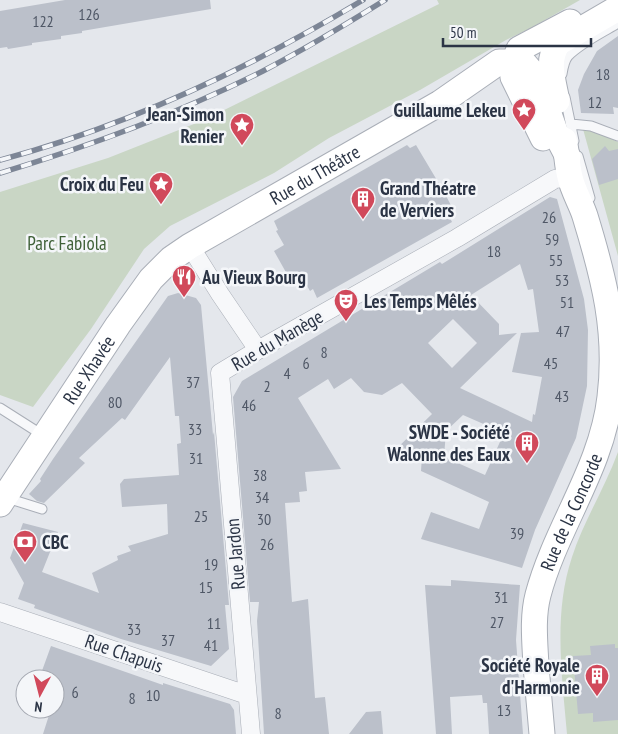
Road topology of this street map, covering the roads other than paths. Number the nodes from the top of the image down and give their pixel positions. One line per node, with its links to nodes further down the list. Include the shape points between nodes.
1 (610, 0): 5 (street, via 519,49)
2 (618, 8): 4 (street, via 558,43)
3 (618, 23): 7 (lane, via 568,56 564,64 561,75)
4 (552, 52): 5 (street, via 542,52); 9 (street, Rue de la Concorde, via 550,68)
5 (517, 70): 6 (street); 6 (street, via 499,62); 9 (street, via 536,77)
6 (440, 102): 11 (street, Rue du Théâtre)
7 (571, 124): 8 (lane, via 591,126); 10 (lane, via 591,202)
8 (618, 136)
9 (569, 167): 10 (street, Rue de la Concorde); 12 (street, Rue du Manège, via 456,238)
10 (592, 241): 21 (street, Rue de la Concorde, via 612,325 610,400 597,454 556,546 538,596 534,639)
11 (190, 246): 12 (street); 15 (street, Rue Xhavée, via 151,279)
12 (258, 350): 13 (street, Rue du Manège)
13 (220, 373): 19 (street, Rue Jardon)
14 (0, 408): 15 (lane)
15 (45, 436): 16 (street, Rue Xhavée)
16 (2, 501): 17 (lane)
17 (42, 509)
18 (0, 612): 19 (street, Rue Chapuis)
19 (247, 695): 20 (street, Rue Jardon)
20 (251, 734)
21 (542, 734)

